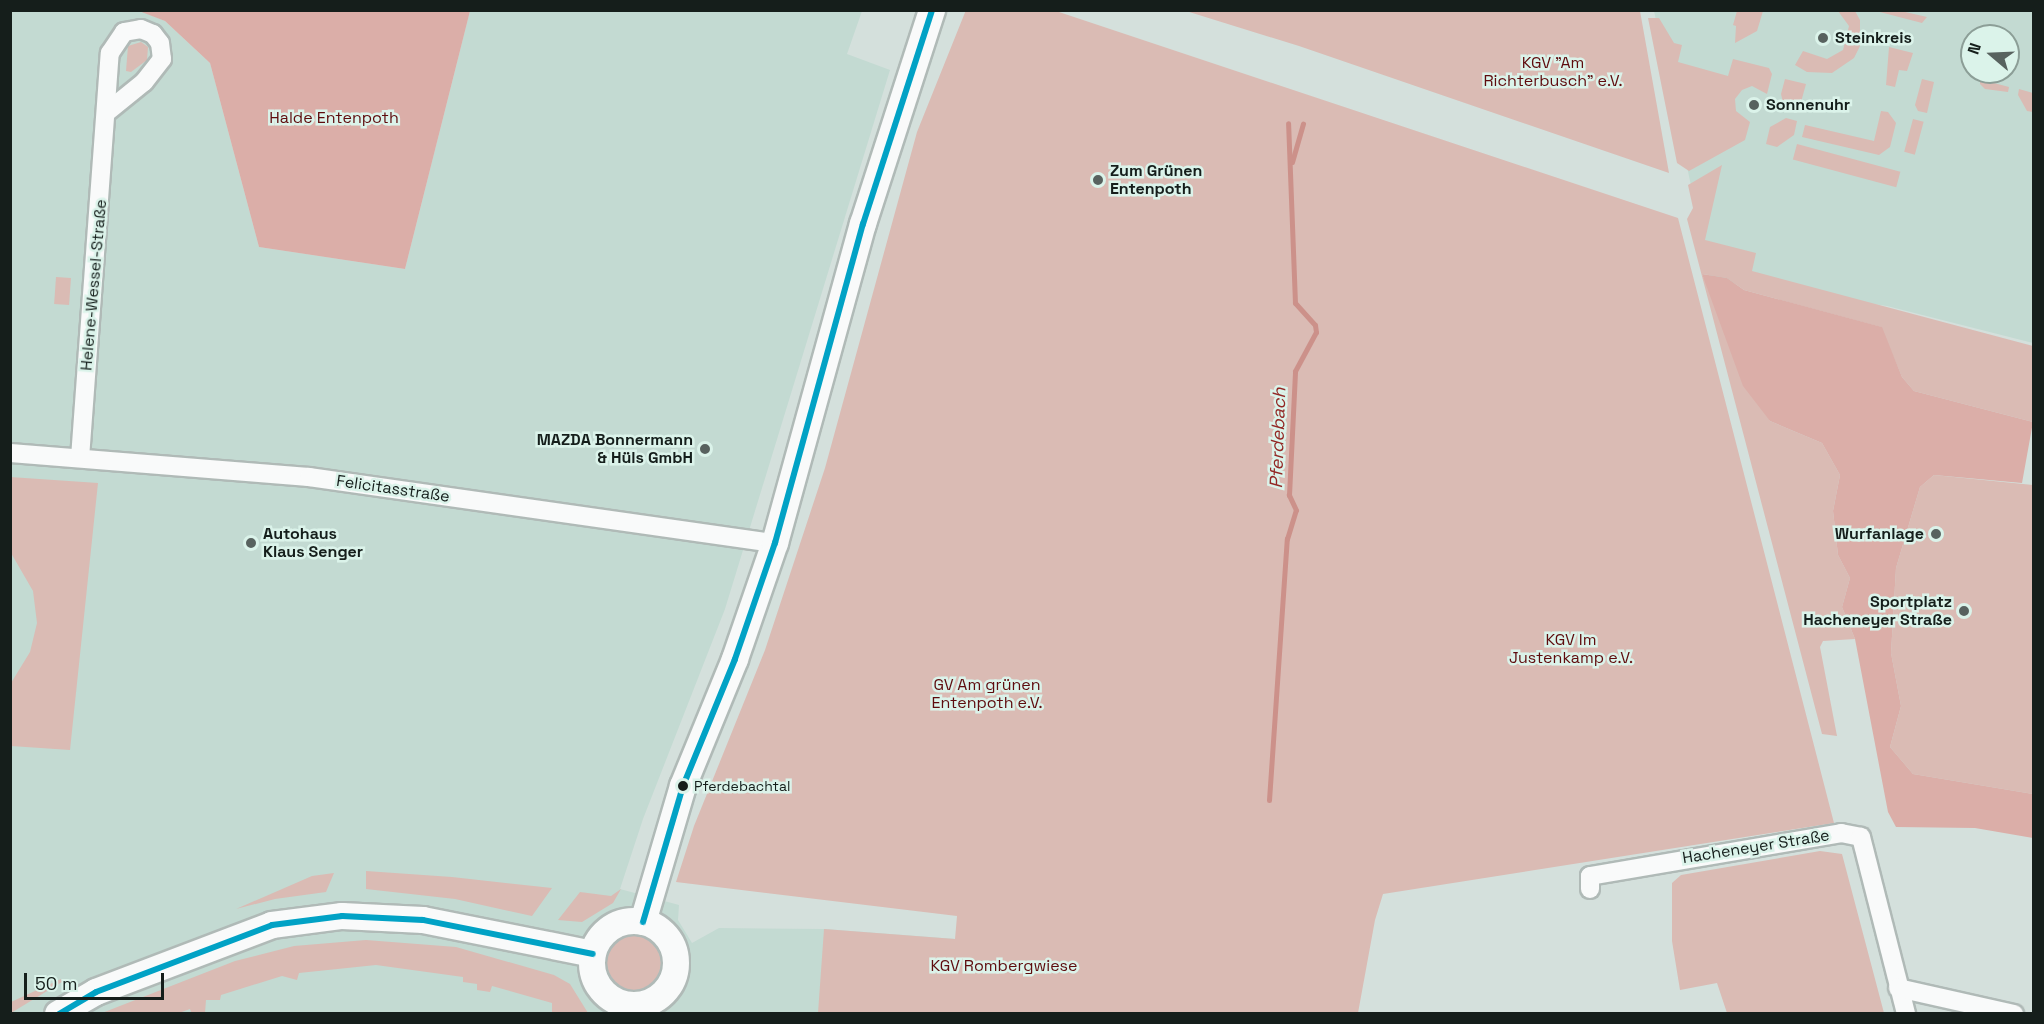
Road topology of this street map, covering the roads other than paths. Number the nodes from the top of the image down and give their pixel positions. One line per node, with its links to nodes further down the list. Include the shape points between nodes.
1 (932, 10): 5 (main road, via 863,224)
2 (108, 111): 4 (street, Helene-Wessel-Straße)
3 (10, 453): 4 (street, Felicitasstraße)
4 (80, 458): 5 (street, Felicitasstraße, via 309,477)
5 (775, 543): 7 (main road, via 735,659 683,786)
6 (1590, 889): 9 (street, Hacheneyer Straße, via 1590,876 1602,873 1841,833 1861,837)
7 (643, 922): 8 (main road, via 614,926 604,933); 8 (main road, via 668,938 677,960 672,981 658,998 627,1005 607,996 594,978)
8 (593, 954): 10 (main road, via 423,920 342,916 272,925 96,992)
9 (1898, 988): 11 (street, Hacheneyer Straße); 12 (street)
10 (58, 1014)
11 (1906, 1014)
12 (2014, 1014)

